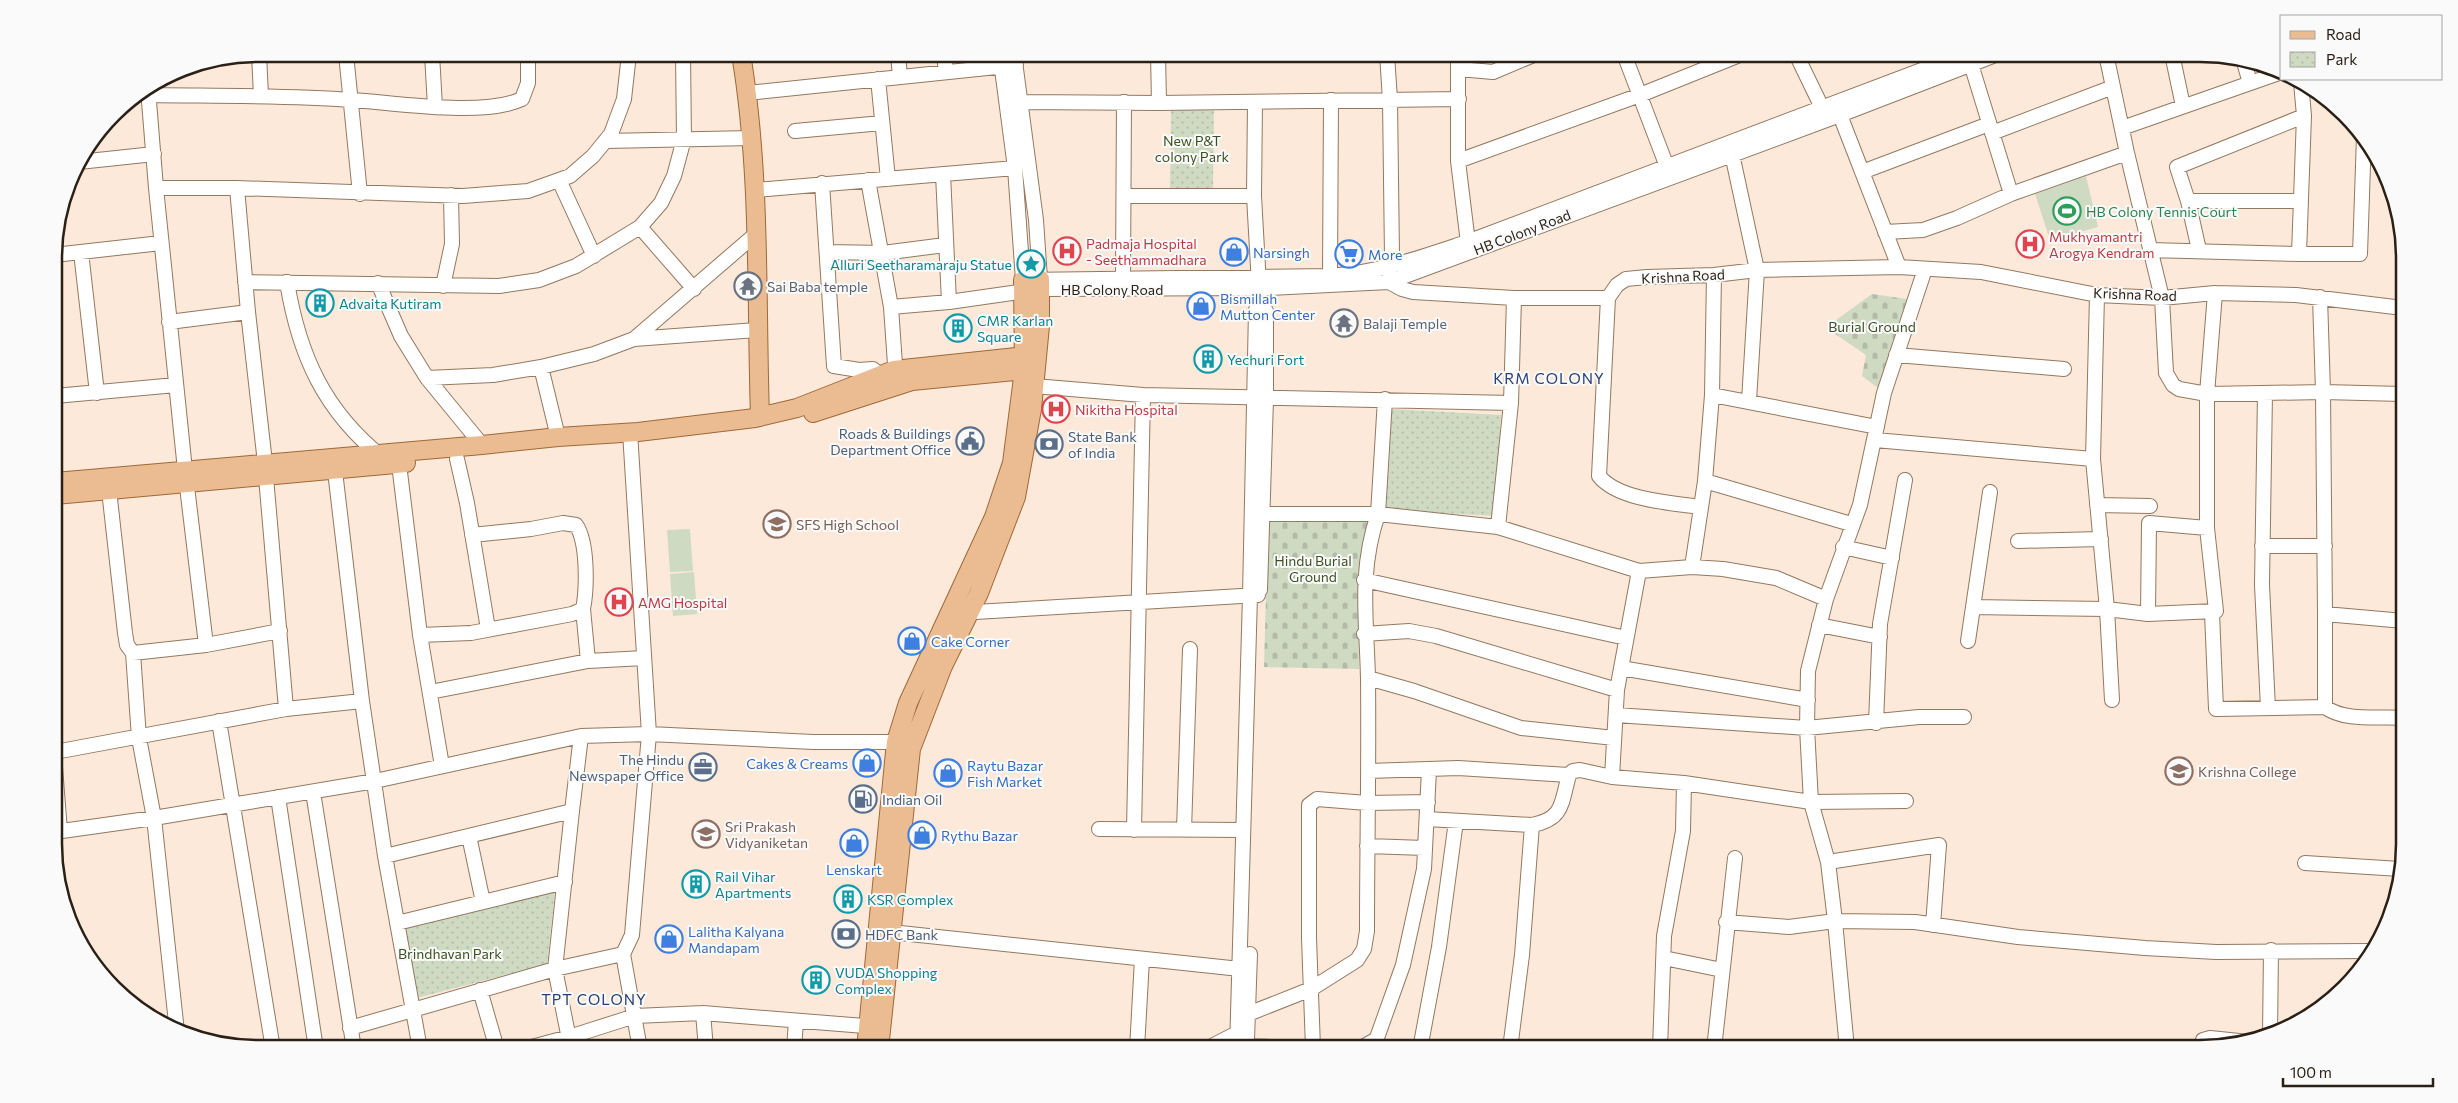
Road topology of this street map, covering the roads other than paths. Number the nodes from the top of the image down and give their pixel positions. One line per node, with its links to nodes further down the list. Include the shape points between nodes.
1 (259, 62): 37 (street)
2 (347, 62): 39 (street)
3 (432, 62): 46 (street)
4 (528, 62): 46 (street, via 528,83 522,99 501,106)
5 (629, 62): 56 (street, via 624,99 611,134)
6 (683, 62): 55 (street)
7 (742, 62): 34 (main road)
8 (899, 62): 27 (street)
9 (945, 62): 26 (street)
10 (998, 62): 26 (street)
11 (1008, 62): 63 (street)
12 (1009, 62): 42 (street)
13 (1158, 62): 45 (street)
14 (1388, 62): 41 (street)
15 (1459, 62): 25 (street)
16 (1517, 62): 25 (street, via 1493,72)
17 (1627, 62): 35 (street)
18 (1722, 62): 35 (street)
19 (1800, 62): 48 (street)
20 (1961, 62): 48 (street)
21 (1969, 62): 51 (street)
22 (2108, 62): 31 (street)
23 (2174, 62): 47 (street)
24 (2246, 68): 30 (street)
25 (1459, 69): 38 (street)
26 (946, 72): 27 (street)
27 (900, 76): 29 (street)
28 (2272, 76): 30 (street)
29 (878, 79): 34 (street); 50 (street)
30 (2250, 84): 47 (street)
31 (2114, 87): 51 (street); 52 (street)
32 (2301, 91): 49 (street)
33 (154, 92): 37 (street)
34 (748, 93): 54 (main road)
35 (1640, 95): 62 (street); 64 (street)
36 (148, 96): 59 (street)
37 (261, 96): 39 (street)
38 (1460, 99): 41 (street); 62 (street)
39 (352, 100): 46 (street); 74 (street)
40 (1331, 100): 41 (street); 44 (street); 100 (street)
41 (1390, 100): 98 (street, via 1392,256)
42 (1022, 102): 43 (street); 106 (street, via 1036,220)
43 (1124, 102): 45 (street); 77 (street)
44 (1255, 102): 45 (street); 78 (street)
45 (1158, 103)
46 (434, 106)
47 (2183, 106): 52 (street)
48 (1830, 115): 60 (street); 64 (street); 65 (street)
49 (2304, 116): 79 (street, via 2177,166); 80 (street)
50 (882, 123): 53 (street); 67 (street)
51 (1991, 128): 65 (street); 75 (street)
52 (2122, 128): 58 (street)
53 (795, 131)
54 (752, 138): 55 (street); 73 (main road)
55 (684, 139): 56 (street); 81 (street, via 674,176 662,203)
56 (605, 141): 68 (street, via 570,176)
57 (2364, 150): 93 (street, via 2360,254)
58 (2127, 153): 75 (street); 87 (street)
59 (154, 154): 61 (street); 71 (street)
60 (1732, 154): 64 (street); 97 (street)
61 (90, 158)
62 (1458, 161): 86 (street)
63 (1015, 168): 66 (street); 106 (street)
64 (1669, 171): 86 (street)
65 (1862, 172): 82 (street)
66 (943, 174): 67 (street); 85 (street)
67 (888, 178): 69 (street)
68 (558, 180): 76 (street, via 528,191); 94 (street)
69 (868, 180): 70 (street); 91 (street)
70 (822, 184): 73 (street); 90 (street)
71 (156, 188): 72 (street); 84 (street)
72 (237, 188): 74 (street); 102 (street)
73 (755, 190): 83 (main road)
74 (360, 194): 76 (street)
75 (2012, 194): 82 (street, via 1923,230)
76 (451, 195): 107 (street, via 452,244)
77 (1125, 196): 78 (street); 101 (street)
78 (1254, 196): 104 (street)
79 (2188, 201): 80 (street); 88 (street)
80 (2301, 201): 93 (street)
81 (640, 228): 94 (street); 108 (street)
82 (1885, 232): 95 (street)
83 (756, 233): 108 (street); 120 (main road)
84 (161, 244): 89 (street); 119 (street)
85 (945, 245): 91 (street); 115 (street)
86 (1468, 247): 98 (street)
87 (2150, 250): 88 (street); 114 (street)
88 (2199, 250): 93 (street)
89 (81, 252): 92 (street); 130 (street)
90 (827, 252): 91 (street); 126 (street, via 834,366 873,369)
91 (883, 253): 116 (street)
92 (62, 254)
93 (2299, 254)
94 (594, 256): 107 (street, via 540,280 499,286)
95 (1899, 267): 96 (street, Krishna Road); 97 (street, Krishna Road)
96 (1925, 269): 110 (street, Krishna Road, via 1989,273); 122 (street)
97 (1757, 270): 99 (street, Krishna Road); 140 (street)
98 (1389, 275): 100 (street); 104 (street, HB Colony Road); 112 (street, via 1402,289 1412,292)
99 (1714, 275): 113 (street, Krishna Road, via 1626,279); 137 (street)
100 (1330, 276): 104 (street)
101 (1123, 278): 104 (street); 106 (street)
102 (245, 282): 103 (street); 118 (street)
103 (287, 282): 105 (street); 147 (street, via 292,315 316,380 340,418)
104 (1260, 282): 106 (street, HB Colony Road); 138 (street, via 1260,303 1256,310)
105 (378, 283): 107 (street); 127 (street, via 401,336)
106 (1032, 284): 115 (street); 123 (main road); 129 (main road, via 1040,326)
107 (444, 286)
108 (694, 289): 121 (street)
109 (2214, 293): 111 (street, Krishna Road); 114 (street, Krishna Road); 133 (street)
110 (2097, 295): 114 (street, Krishna Road); 149 (street)
111 (2320, 297): 117 (street, Krishna Road); 131 (street)
112 (1514, 298): 113 (street); 141 (street)
113 (1608, 298): 162 (street, via 1599,476 1604,482 1638,497)
114 (2162, 298): 133 (street, via 2166,373 2172,385)
115 (950, 302): 116 (street)
116 (891, 307): 126 (street)
117 (2396, 307)
118 (248, 312): 119 (street); 151 (street)
119 (169, 322): 128 (street)
120 (757, 330): 121 (street); 142 (main road)
121 (634, 339): 124 (street, via 594,354)
122 (1896, 355): 125 (street); 143 (street)
123 (1024, 363): 126 (main road); 182 (main road, via 1007,481)
124 (541, 367): 127 (street, via 493,375); 144 (street)
125 (2064, 369)
126 (890, 377): 142 (main road, via 818,412)
127 (427, 378): 146 (street)
128 (176, 386): 130 (street); 153 (street)
129 (1034, 386): 136 (street); 186 (main road, via 1022,477)
130 (97, 392): 135 (street)
131 (2323, 392): 132 (street); 134 (street); 172 (street)
132 (2265, 393): 133 (street); 171 (street)
133 (2207, 394): 167 (street)
134 (2396, 394)
135 (62, 395)
136 (1143, 395): 138 (street); 180 (street)
137 (1712, 395): 140 (street); 156 (street)
138 (1260, 399): 139 (street); 163 (street); 178 (street)
139 (1384, 399): 141 (street); 164 (street)
140 (1750, 402): 143 (street)
141 (1511, 403): 166 (street)
142 (761, 422): 145 (main road)
143 (1876, 434): 149 (street); 165 (street, via 1860,505)
144 (558, 437): 145 (main road); 146 (main road)
145 (631, 437): 148 (main road); 201 (street)
146 (482, 445): 147 (main road)
147 (377, 453): 150 (street); 151 (main road)
148 (457, 458): 150 (main road); 168 (street)
149 (2093, 459): 160 (street)
150 (395, 464): 152 (main road); 194 (street)
151 (266, 470): 152 (main road); 153 (main road); 192 (street)
152 (334, 471): 209 (street)
153 (186, 477): 155 (main road); 157 (main road); 198 (street)
154 (1905, 480): 174 (street)
155 (62, 482)
156 (1705, 482): 162 (street); 165 (street)
157 (108, 490): 159 (main road); 200 (street, via 125,634)
158 (1990, 492): 181 (street)
159 (62, 494)
160 (2098, 505): 161 (street); 169 (street)
161 (2150, 506)
162 (1700, 507): 175 (street)
163 (1262, 514): 164 (street); 178 (street)
164 (1378, 514): 166 (street); 177 (street)
165 (1851, 524): 173 (street)
166 (1498, 527): 176 (street)
167 (2207, 528): 185 (street); 187 (street, via 2149,523)
168 (472, 535): 183 (street, via 563,523 576,525 583,544); 191 (street)
169 (2101, 539): 170 (street); 184 (street)
170 (2018, 541)
171 (2262, 546): 172 (street); 211 (street)
172 (2325, 546): 188 (street)
173 (1843, 547): 174 (street); 179 (street)
174 (1892, 558): 195 (street)
175 (1692, 567): 176 (street); 179 (street, via 1776,578)
176 (1639, 571): 196 (street)
177 (1364, 580): 193 (street); 196 (street)
178 (1255, 596): 180 (street); 248 (street); 276 (street)
179 (1826, 599): 190 (street)
180 (1140, 602): 186 (street); 246 (street)
181 (1973, 607): 184 (street); 197 (street)
182 (952, 608): 186 (street); 223 (main road, via 908,703)
183 (583, 609): 191 (street, via 572,614); 202 (street)
184 (2107, 609): 187 (street); 208 (street)
185 (2216, 611): 187 (street); 211 (street, via 2212,614 2216,709)
186 (970, 612): 263 (main road, via 943,666 911,749)
187 (2148, 614)
188 (2325, 614): 189 (street); 210 (street)
189 (2396, 620)
190 (1819, 624): 195 (street); 207 (street, via 1808,671)
191 (488, 629): 194 (street)
192 (280, 631): 198 (street); 212 (street)
193 (1364, 634): 204 (street); 205 (street, via 1409,631 1436,636)
194 (420, 635): 206 (street)
195 (1880, 637): 217 (street)
196 (1626, 638): 203 (street)
197 (1968, 641)
198 (206, 645): 200 (street)
199 (1190, 649): 247 (street)
200 (133, 653): 221 (street)
201 (644, 658): 202 (street); 219 (street)
202 (588, 661): 206 (street)
203 (1621, 668): 205 (street); 207 (street)
204 (1368, 678): 222 (street, via 1521,728); 227 (street)
205 (1617, 690): 213 (street)
206 (430, 692): 225 (street)
207 (1808, 700): 218 (street)
208 (2112, 700)
209 (362, 701): 212 (street); 230 (street)
210 (2325, 707): 211 (street); 215 (street, via 2349,716)
211 (2268, 708)
212 (286, 710): 216 (street)
213 (1616, 715): 218 (street); 222 (street)
214 (1964, 717): 217 (street, via 1919,717)
215 (2396, 718)
216 (219, 721): 221 (street); 237 (street)
217 (1876, 723): 218 (street)
218 (1806, 728): 236 (street)
219 (649, 734): 220 (street); 223 (street, via 813,742); 266 (street, via 632,935)
220 (581, 736): 225 (street); 239 (street)
221 (138, 738): 224 (street); 240 (street)
222 (1614, 738): 229 (street)
223 (896, 742): 280 (main road)
224 (62, 751)
225 (442, 766): 230 (street)
226 (1429, 770): 227 (street); 228 (street, via 1458,768); 235 (street)
227 (1368, 771): 238 (street)
228 (1569, 775): 229 (street, via 1580,770); 243 (street, via 1556,815 1547,822)
229 (1612, 777): 231 (street)
230 (375, 781): 232 (street); 252 (street)
231 (1684, 783): 236 (street); 267 (street, via 1683,831 1664,936)
232 (313, 792): 233 (street); 281 (street)
233 (278, 797): 237 (street); 286 (street)
234 (1906, 801): 236 (street)
235 (1428, 802): 238 (street); 241 (street)
236 (1812, 802): 254 (street)
237 (234, 804): 240 (street); 285 (street)
238 (1367, 804): 250 (street); 272 (street, via 1316,799 1309,805)
239 (572, 811): 249 (street); 257 (street)
240 (154, 818): 245 (street); 279 (street)
241 (1427, 819): 242 (street); 251 (street)
242 (1456, 821): 243 (street); 303 (street, via 1439,947)
243 (1532, 825): 304 (street, via 1522,955)
244 (1099, 829): 246 (street)
245 (62, 830)
246 (1134, 830): 247 (street)
247 (1184, 830): 248 (street)
248 (1243, 830): 270 (street)
249 (469, 836): 252 (street); 258 (street)
250 (1367, 846): 251 (street); 272 (street, via 1364,949 1357,960)
251 (1425, 848): 302 (street, via 1424,869 1403,965)
252 (385, 856): 261 (street)
253 (1735, 858): 260 (street)
254 (1828, 862): 259 (street); 262 (street, via 1939,845)
255 (2305, 863): 256 (street)
256 (2394, 869)
257 (565, 882): 258 (street); 269 (street)
258 (483, 902): 261 (street)
259 (1835, 921): 260 (street, via 1789,927); 262 (street); 307 (street)
260 (1726, 922): 271 (street)
261 (397, 923): 274 (street)
262 (1932, 924): 264 (street, via 2018,937 2145,948 2216,952)
263 (891, 932): 268 (street); 280 (main road)
264 (2271, 950): 265 (street); 282 (street)
265 (2365, 951)
266 (623, 954): 269 (street); 277 (street)
267 (1664, 958): 271 (street); 305 (street)
268 (1142, 959): 270 (street); 297 (street)
269 (555, 968): 273 (street); 290 (street)
270 (1240, 969): 283 (street)
271 (1722, 970): 306 (street)
272 (1310, 989): 276 (street); 301 (street)
273 (480, 990): 274 (street); 289 (street)
274 (411, 1010): 281 (street); 288 (street)
275 (703, 1013): 277 (street); 278 (street); 293 (street)
276 (1248, 1014): 283 (street); 300 (street)
277 (635, 1016): 291 (street); 292 (street)
278 (796, 1021): 280 (street); 294 (street)
279 (176, 1022)
280 (875, 1027): 295 (main road); 296 (main road)
281 (350, 1028): 287 (street)
282 (2270, 1028)
283 (1238, 1032): 298 (street); 299 (street)
284 (2222, 1039): 308 (street)
285 (272, 1040)
286 (315, 1040)
287 (352, 1040)
288 (418, 1040)
289 (494, 1040)
290 (569, 1040)
291 (577, 1040)
292 (639, 1040)
293 (705, 1040)
294 (795, 1040)
295 (870, 1040)
296 (877, 1040)
297 (1138, 1040)
298 (1223, 1040)
299 (1241, 1040)
300 (1245, 1040)
301 (1318, 1040)
302 (1376, 1040)
303 (1422, 1040)
304 (1511, 1040)
305 (1660, 1040)
306 (1715, 1040)
307 (1846, 1040)
308 (2203, 1040)

